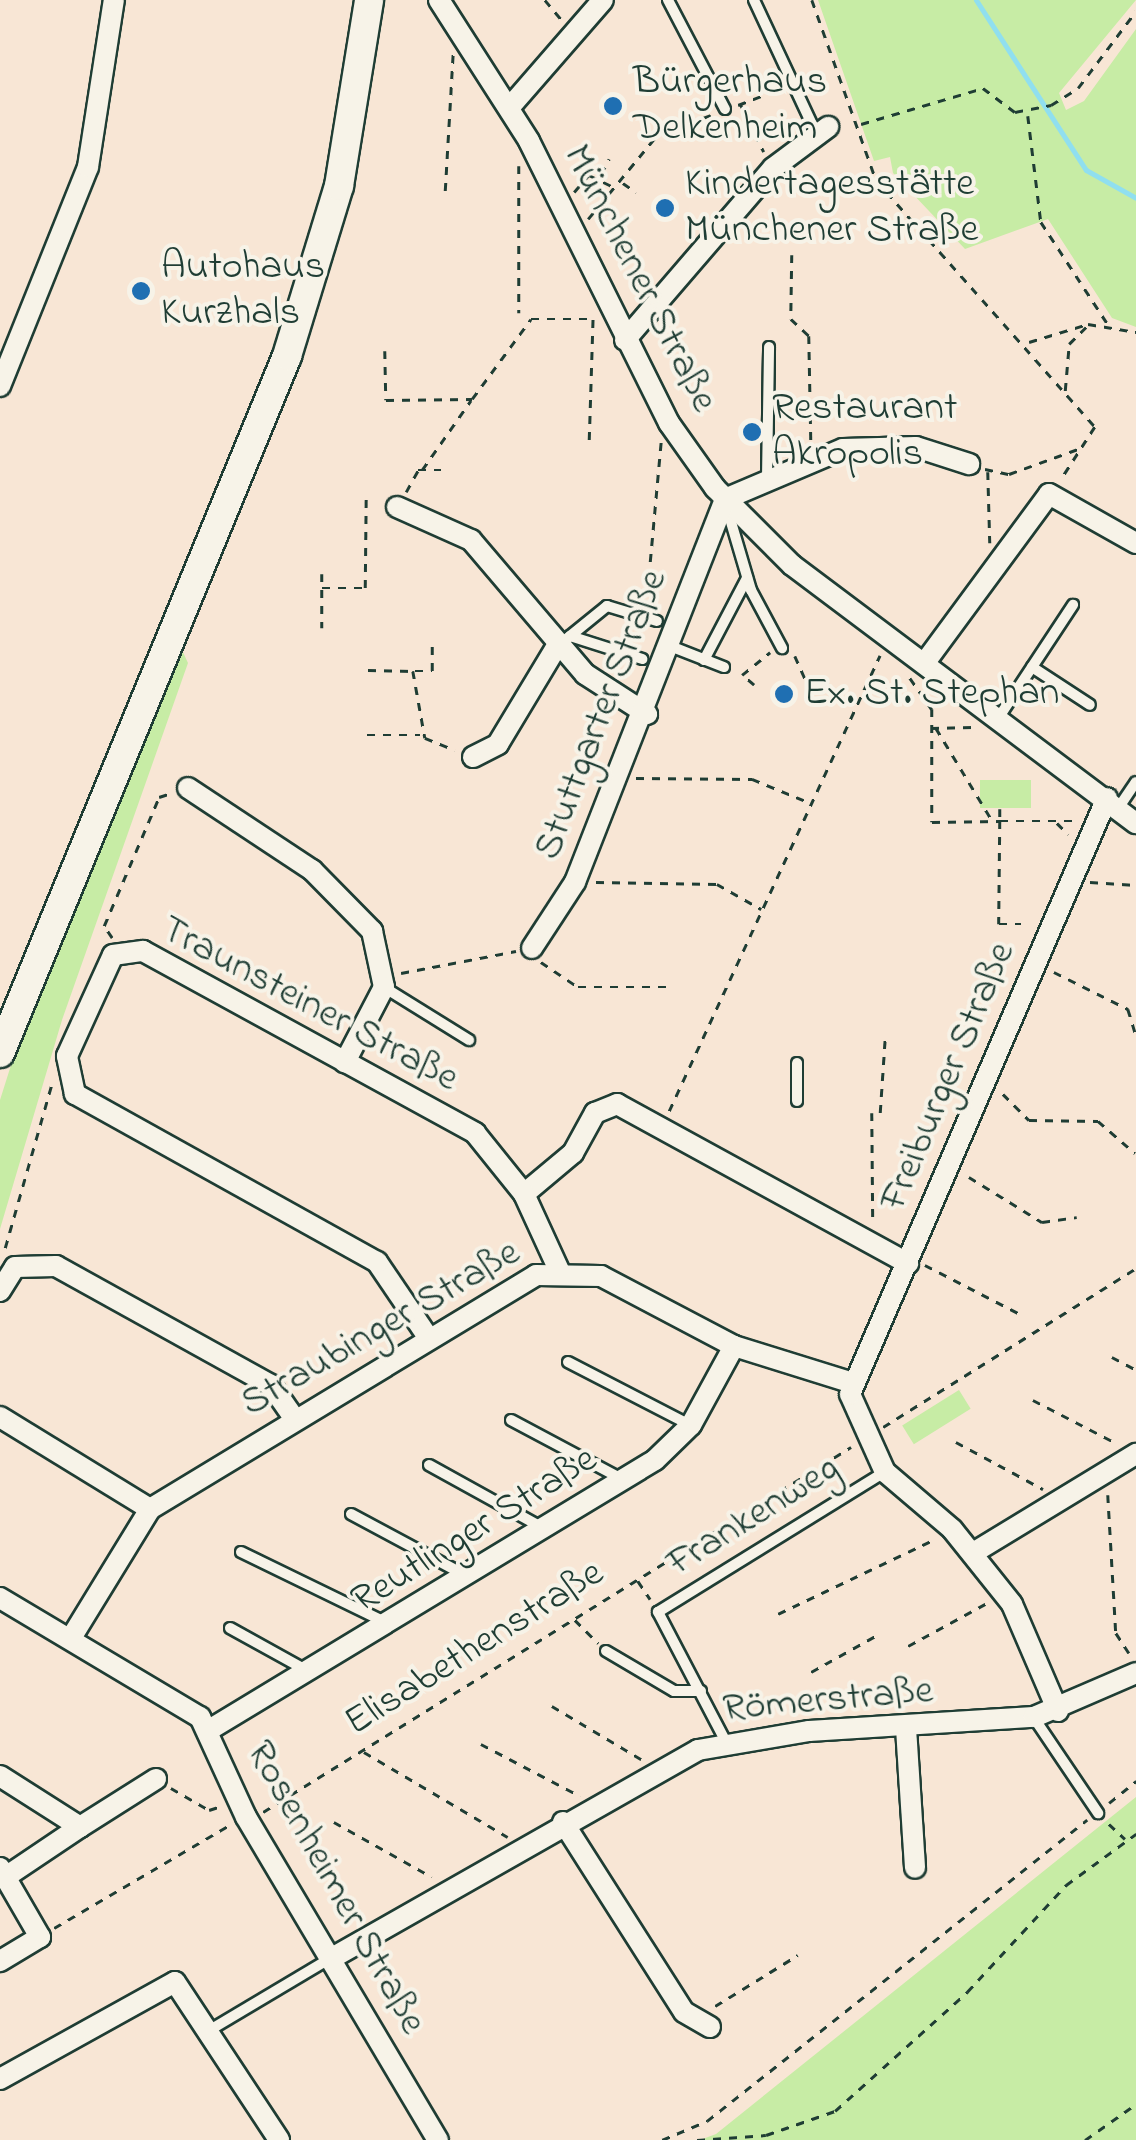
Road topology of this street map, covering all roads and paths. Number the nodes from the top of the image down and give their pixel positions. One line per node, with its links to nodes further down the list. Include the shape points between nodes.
1 (114, 0): 40 (street, via 88,167)
2 (369, 0): 111 (main road, via 340,186 288,356)
3 (439, 0): 11 (street, Münchener Straße)
4 (545, 0): 10 (path)
5 (603, 0): 10 (street)
6 (668, 0): 15 (lane)
7 (754, 0): 18 (lane)
8 (812, 0): 17 (path)
9 (1136, 11): 16 (path, via 1078,88)
10 (576, 35): 14 (street)
11 (468, 46): 14 (street, Münchener Straße); 26 (path, via 448,56)
12 (765, 94): 13 (path)
13 (740, 104): 15 (path); 21 (path)
14 (509, 108): 19 (street, Münchener Straße)
15 (726, 109): 23 (path, via 658,134)
16 (1030, 112): 17 (path, via 983,88); 33 (path, via 1040,222)
17 (859, 125): 37 (path, via 884,192)
18 (821, 129): 21 (street)
19 (537, 154): 28 (street, Münchener Straße); 31 (path, via 518,166)
20 (609, 159): 22 (path)
21 (772, 168): 36 (street)
22 (600, 176): 24 (path); 25 (path)
23 (622, 182): 24 (path); 27 (path)
24 (616, 188): 28 (path)
25 (576, 190)
26 (445, 191)
27 (636, 192)
28 (573, 227): 30 (street, Münchener Straße)
29 (792, 255): 46 (path, via 791,319 809,336)
30 (607, 305): 32 (path); 36 (street, Münchener Straße)
31 (520, 312)
32 (589, 319): 42 (path, via 532,319); 44 (path)
33 (1107, 323): 34 (path); 35 (path)
34 (1088, 324): 37 (path); 41 (path, via 1069,344)
35 (1136, 332)
36 (624, 340): 43 (street, Münchener Straße)
37 (1027, 343): 41 (path)
38 (769, 347): 50 (lane)
39 (385, 351): 42 (path, via 386,400)
40 (0, 386)
41 (1065, 393): 45 (path, via 1095,427)
42 (472, 398): 48 (path)
43 (674, 432): 53 (street, Münchener Straße); 57 (path, via 656,443)
44 (589, 440)
45 (1081, 448): 47 (path, via 1009,474); 51 (path)
46 (812, 460): 47 (street, via 916,448); 50 (street)
47 (978, 467): 56 (path, via 990,550)
48 (422, 470): 49 (path); 54 (path)
49 (441, 470)
50 (767, 478): 53 (street)
51 (1052, 492): 55 (street); 56 (street)
52 (366, 494): 60 (path, via 365,588)
53 (725, 500): 59 (lane); 64 (street, Münchener Straße); 67 (street, Stuttgarter Straße)
54 (398, 507): 65 (street, via 471,540)
55 (1136, 543)
56 (1001, 558): 71 (street)
57 (650, 562)
58 (322, 574): 60 (path)
59 (747, 578): 68 (lane); 70 (lane)
60 (322, 588): 63 (path)
61 (1073, 606): 72 (lane)
62 (657, 621): 65 (lane, via 607,606)
63 (322, 628)
64 (889, 637): 71 (street, Münchener Straße); 90 (path)
65 (564, 641): 69 (lane); 80 (street); 86 (street, via 498,744)
66 (432, 643): 75 (path, via 432,671)
67 (670, 646): 70 (lane); 80 (street, Stuttgarter Straße)
68 (782, 648): 76 (path); 77 (path, via 754,658 742,675)
69 (642, 660)
70 (704, 660): 73 (lane)
71 (926, 661): 81 (street, Münchener Straße)
72 (1032, 667): 78 (lane); 81 (lane)
73 (724, 668)
74 (368, 670): 75 (path)
75 (414, 670): 84 (path)
76 (808, 683)
77 (754, 685)
78 (1090, 705)
79 (932, 709): 83 (path)
80 (647, 714): 87 (street, Stuttgarter Straße)
81 (1000, 714): 91 (street, Münchener Straße)
82 (975, 727): 83 (path)
83 (934, 728): 93 (path); 93 (path, via 932,822)
84 (423, 734): 85 (path); 86 (path)
85 (367, 735)
86 (474, 757)
87 (619, 778): 90 (path, via 752,779); 98 (street, Stuttgarter Straße)
88 (1136, 782): 91 (lane)
89 (188, 788): 104 (path, via 159,797 104,926); 106 (street, via 334,891 372,930)
90 (811, 803): 101 (path)
91 (1113, 803): 96 (street, Münchener Straße); 97 (street, Freiburger Straße)
92 (1000, 809): 94 (path)
93 (993, 821): 94 (path)
94 (1000, 821): 95 (path); 102 (path, via 999,924)
95 (1056, 821): 97 (path); 97 (path)
96 (1136, 823)
97 (1088, 831): 99 (street, Freiburger Straße)
98 (574, 882): 101 (path, via 718,884); 103 (street, Stuttgarter Straße, via 556,923)
99 (1066, 884): 100 (path); 125 (street, Freiburger Straße)
100 (1136, 886)
101 (762, 910): 119 (path)
102 (1021, 924)
103 (532, 948): 106 (path); 107 (path, via 547,972 578,987)
104 (121, 952): 112 (street, Traunsteiner Straße, via 144,952); 114 (street, Traunsteiner Straße, via 106,963)
105 (1051, 978): 109 (path, via 1055,969 1128,1009)
106 (384, 982): 110 (lane); 112 (street)
107 (667, 987)
108 (885, 1036): 118 (path)
109 (1136, 1036)
110 (470, 1040)
111 (0, 1053)
112 (346, 1062): 122 (street, Traunsteiner Straße, via 475,1133)
113 (796, 1063): 116 (lane)
114 (65, 1076): 126 (path, via 45,1086 2,1241); 131 (street, via 75,1094 377,1262)
115 (1003, 1094): 120 (path, via 1029,1120 1098,1120)
116 (797, 1102)
117 (872, 1113): 124 (path)
118 (880, 1113)
119 (662, 1126): 122 (street, via 629,1107 604,1107 559,1168); 124 (street)
120 (1135, 1153)
121 (969, 1176): 123 (path, via 1042,1222)
122 (524, 1194): 128 (street, Traunsteiner Straße)
123 (1077, 1218)
124 (874, 1244): 125 (street)
125 (909, 1260): 130 (path); 136 (street, Freiburger Straße)
126 (15, 1268): 129 (street); 139 (street, via 56,1266 271,1384)
127 (1136, 1268): 142 (path, Elisabethenstraße)
128 (560, 1270): 131 (street, Straubinger Straße, via 512,1286); 132 (street, Straubinger Straße, via 602,1276)
129 (0, 1292)
130 (1018, 1312)
131 (428, 1337): 139 (street, Straubinger Straße)
132 (734, 1346): 136 (street, Straubinger Straße); 141 (street, Reutlinger Straße)
133 (1112, 1357): 135 (path)
134 (568, 1362): 141 (lane)
135 (1136, 1370)
136 (853, 1383): 142 (street)
137 (1034, 1400): 144 (path)
138 (0, 1416): 150 (street)
139 (294, 1418): 150 (street, Straubinger Straße)
140 (511, 1420): 148 (lane)
141 (691, 1425): 148 (street, Reutlinger Straße)
142 (863, 1439): 146 (street); 157 (path, Elisabethenstraße)
143 (956, 1442): 149 (path)
144 (1128, 1450): 147 (street)
145 (429, 1465): 152 (lane)
146 (884, 1472): 153 (street); 160 (lane, Frankenweg)
147 (1106, 1474): 149 (street); 169 (path, via 1116,1633)
148 (624, 1480): 152 (street, Reutlinger Straße)
149 (1062, 1500): 155 (street)
150 (150, 1509): 166 (street, Straubinger Straße)
151 (351, 1514): 156 (lane)
152 (546, 1529): 156 (street, Reutlinger Straße)
153 (952, 1529): 155 (street); 161 (path, via 868,1578 853,1571)
154 (241, 1552): 163 (lane)
155 (973, 1554): 158 (street)
156 (468, 1577): 163 (street, Reutlinger Straße)
157 (637, 1580): 160 (path); 162 (path, Elisabethenstraße)
158 (1004, 1594): 167 (path); 175 (street)
159 (0, 1598): 166 (street, Rosenheimer Straße)
160 (658, 1612): 173 (lane, Frankenweg)
161 (778, 1614)
162 (574, 1619): 168 (path); 181 (path, Elisabethenstraße)
163 (390, 1624): 171 (street, Reutlinger Straße)
164 (230, 1628): 171 (lane)
165 (879, 1634): 170 (path)
166 (71, 1638): 178 (street, Rosenheimer Straße, via 178,1697)
167 (908, 1646)
168 (606, 1651): 173 (lane, via 674,1691)
169 (1136, 1664)
170 (811, 1672)
171 (311, 1673): 178 (street, Reutlinger Straße)
172 (1136, 1673): 175 (street, Römerstraße)
173 (701, 1690): 179 (lane, Frankenweg)
174 (552, 1706): 182 (path)
175 (1058, 1711): 176 (street, Römerstraße)
176 (1034, 1717): 177 (street, Römerstraße); 188 (lane)
177 (906, 1728): 179 (street, Römerstraße); 195 (street)
178 (209, 1730): 187 (street, Rosenheimer Straße)
179 (726, 1742): 182 (street, Römerstraße)
180 (481, 1744): 186 (path)
181 (363, 1751): 187 (path, Elisabethenstraße); 194 (path)
182 (657, 1769): 186 (street, Römerstraße)
183 (0, 1776): 191 (street)
184 (156, 1779): 187 (path, via 209,1810); 191 (street)
185 (1136, 1781): 188 (path)
186 (595, 1804): 190 (street, Römerstraße)
187 (242, 1808): 198 (path, Elisabethenstraße); 200 (street, Rosenheimer Straße)
188 (1098, 1813): 193 (path); 208 (path, via 707,2122)
189 (334, 1822): 197 (path)
190 (563, 1822): 194 (street, Römerstraße); 202 (street, via 684,2012)
191 (80, 1827): 196 (street)
192 (1136, 1834): 193 (path)
193 (1126, 1841): 209 (path, via 1066,1885 967,1992 835,2111 766,2135)
194 (522, 1845): 197 (street, Römerstraße)
195 (915, 1868)
196 (4, 1872): 198 (street)
197 (451, 1888): 200 (street, Römerstraße)
198 (40, 1937): 201 (street)
199 (798, 1955): 202 (path, via 714,2006)
200 (332, 1958): 203 (lane); 207 (street, Rosenheimer Straße)
201 (0, 1961)
202 (710, 2027)
203 (210, 2030): 204 (street, via 181,1985 166,1983); 206 (street)
204 (0, 2079)
205 (1136, 2104): 210 (path)
206 (279, 2140)
207 (438, 2140)
208 (662, 2140)
209 (697, 2140)
210 (1085, 2140)

